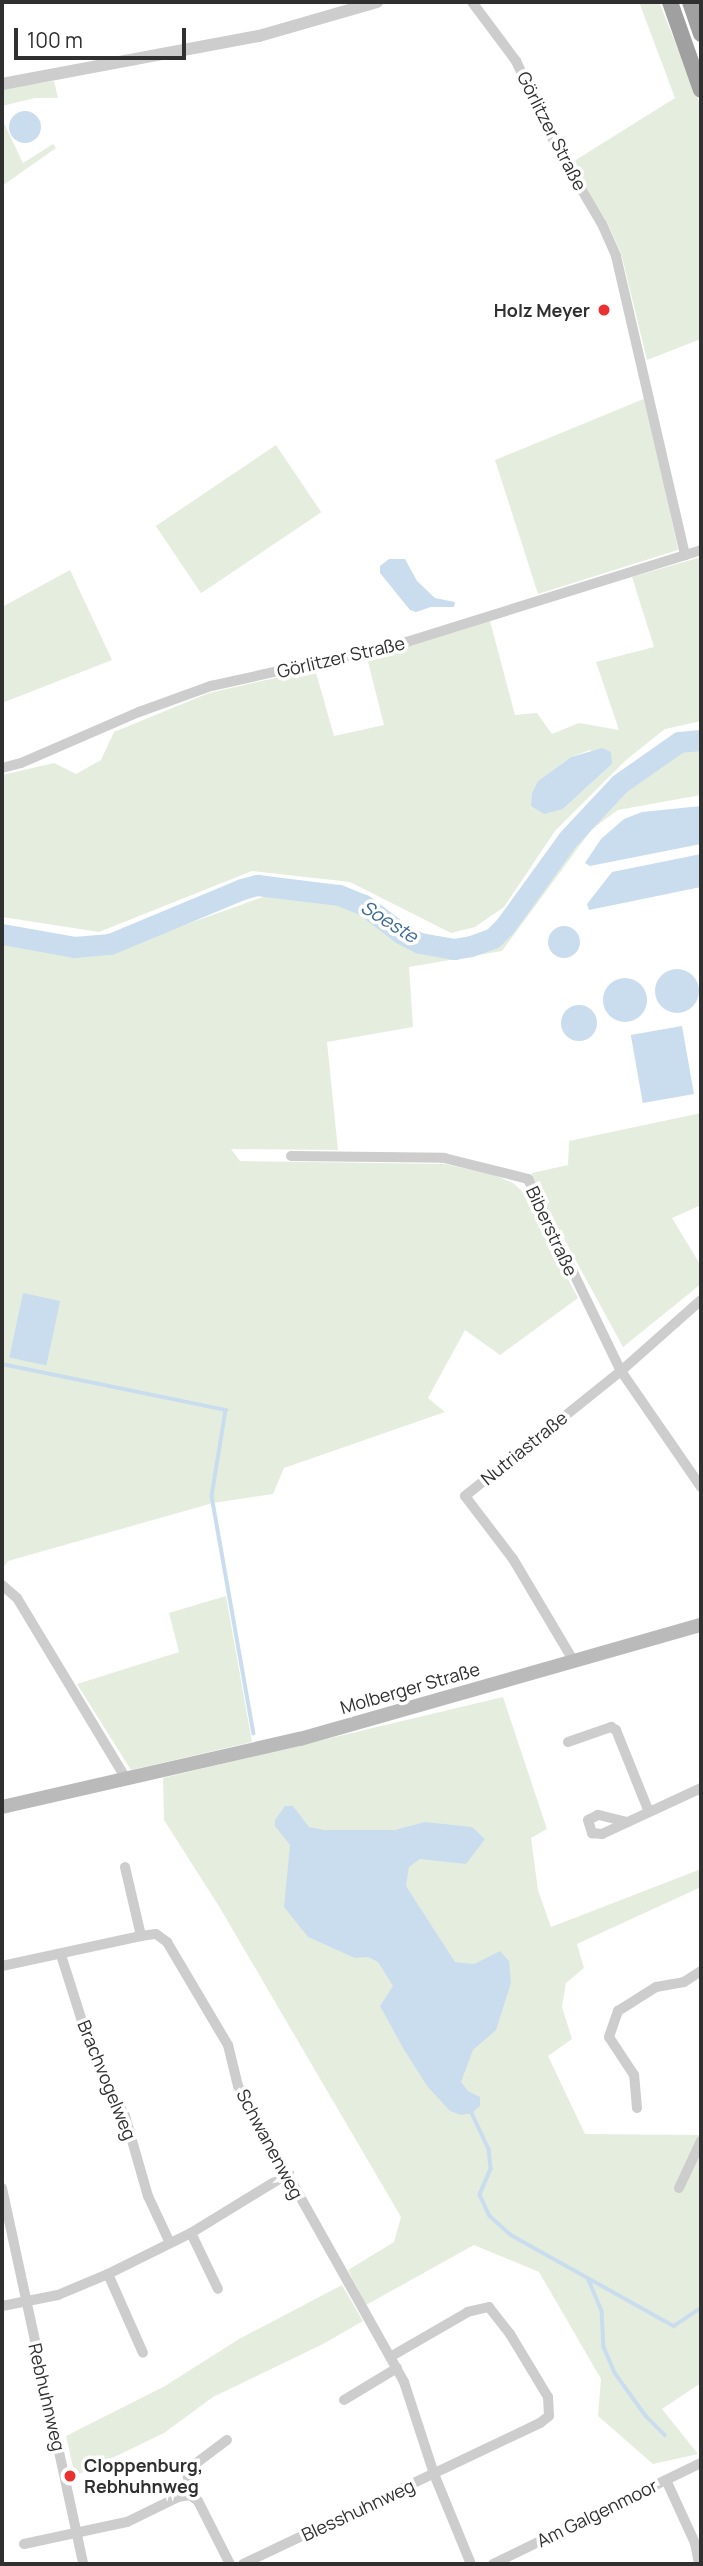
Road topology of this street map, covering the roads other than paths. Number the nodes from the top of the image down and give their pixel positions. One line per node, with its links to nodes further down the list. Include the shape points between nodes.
1 (377, 2): 6 (street, via 259,36)
2 (472, 2): 9 (street, Görlitzer Straße, via 516,61 616,257)
3 (670, 2): 7 (highway)
4 (690, 2): 5 (highway)
5 (701, 34)
6 (2, 84)
7 (701, 90)
8 (701, 550): 9 (street, Görlitzer Straße)
9 (685, 555): 10 (street, Görlitzer Straße, via 400,644 211,686)
10 (2, 768)
11 (291, 1156): 13 (street, Biberstraße, via 444,1158 528,1179)
12 (701, 1300): 13 (street, Nutriastraße)
13 (621, 1371): 14 (street, Biberstraße); 17 (street, Nutriastraße, via 465,1496 513,1559)
14 (701, 1487)
15 (2, 1585): 19 (street, via 18,1598)
16 (701, 1625): 17 (main road, Molberger Straße)
17 (573, 1660): 19 (main road, Molberger Straße, via 300,1739)
18 (568, 1742): 22 (street, via 611,1727 616,1730)
19 (126, 1779): 21 (main road, Molberger Straße)
20 (701, 1788): 22 (street)
21 (2, 1807)
22 (649, 1812): 23 (street)
23 (627, 1822)
24 (125, 1867): 25 (street)
25 (141, 1936): 26 (street); 31 (street, Schwanenweg, via 156,1934 167,1942 228,2045 238,2086)
26 (61, 1955): 27 (street); 35 (street, Brachvogelweg, via 93,2056 125,2116 148,2196)
27 (2, 1966)
28 (701, 1970): 29 (street, via 684,1982 656,1987 618,2011 609,2037 634,2075)
29 (637, 2108)
30 (701, 2141): 33 (street)
31 (289, 2173): 34 (street); 41 (street, Schwanenweg)
32 (2, 2188): 38 (street, Rebhuhnweg)
33 (679, 2188)
34 (191, 2233): 35 (street); 37 (street)
35 (170, 2243): 36 (street)
36 (108, 2274): 38 (street, via 58,2295); 40 (street)
37 (218, 2289)
38 (26, 2302): 39 (street); 49 (street, Rebhuhnweg)
39 (2, 2306)
40 (143, 2353)
41 (390, 2357): 42 (street, Schwanenweg); 46 (street, Blesshuhnweg, via 468,2312 489,2307 548,2398 549,2416 540,2423)
42 (397, 2368): 43 (street); 46 (street, Schwanenweg)
43 (344, 2400)
44 (227, 2440): 48 (street, via 187,2470)
45 (701, 2463): 47 (street, Am Galgenmoor)
46 (434, 2474): 53 (street, Blesshuhnweg); 54 (street, Schwanenweg)
47 (667, 2480): 55 (street, Am Galgenmoor); 56 (street, via 695,2543)
48 (190, 2494): 49 (street, via 127,2522); 52 (street)
49 (76, 2533): 50 (street); 51 (street, Rebhuhnweg)
50 (24, 2544)
51 (83, 2564)
52 (230, 2564)
53 (243, 2564)
54 (471, 2564)
55 (494, 2564)
56 (699, 2564)

